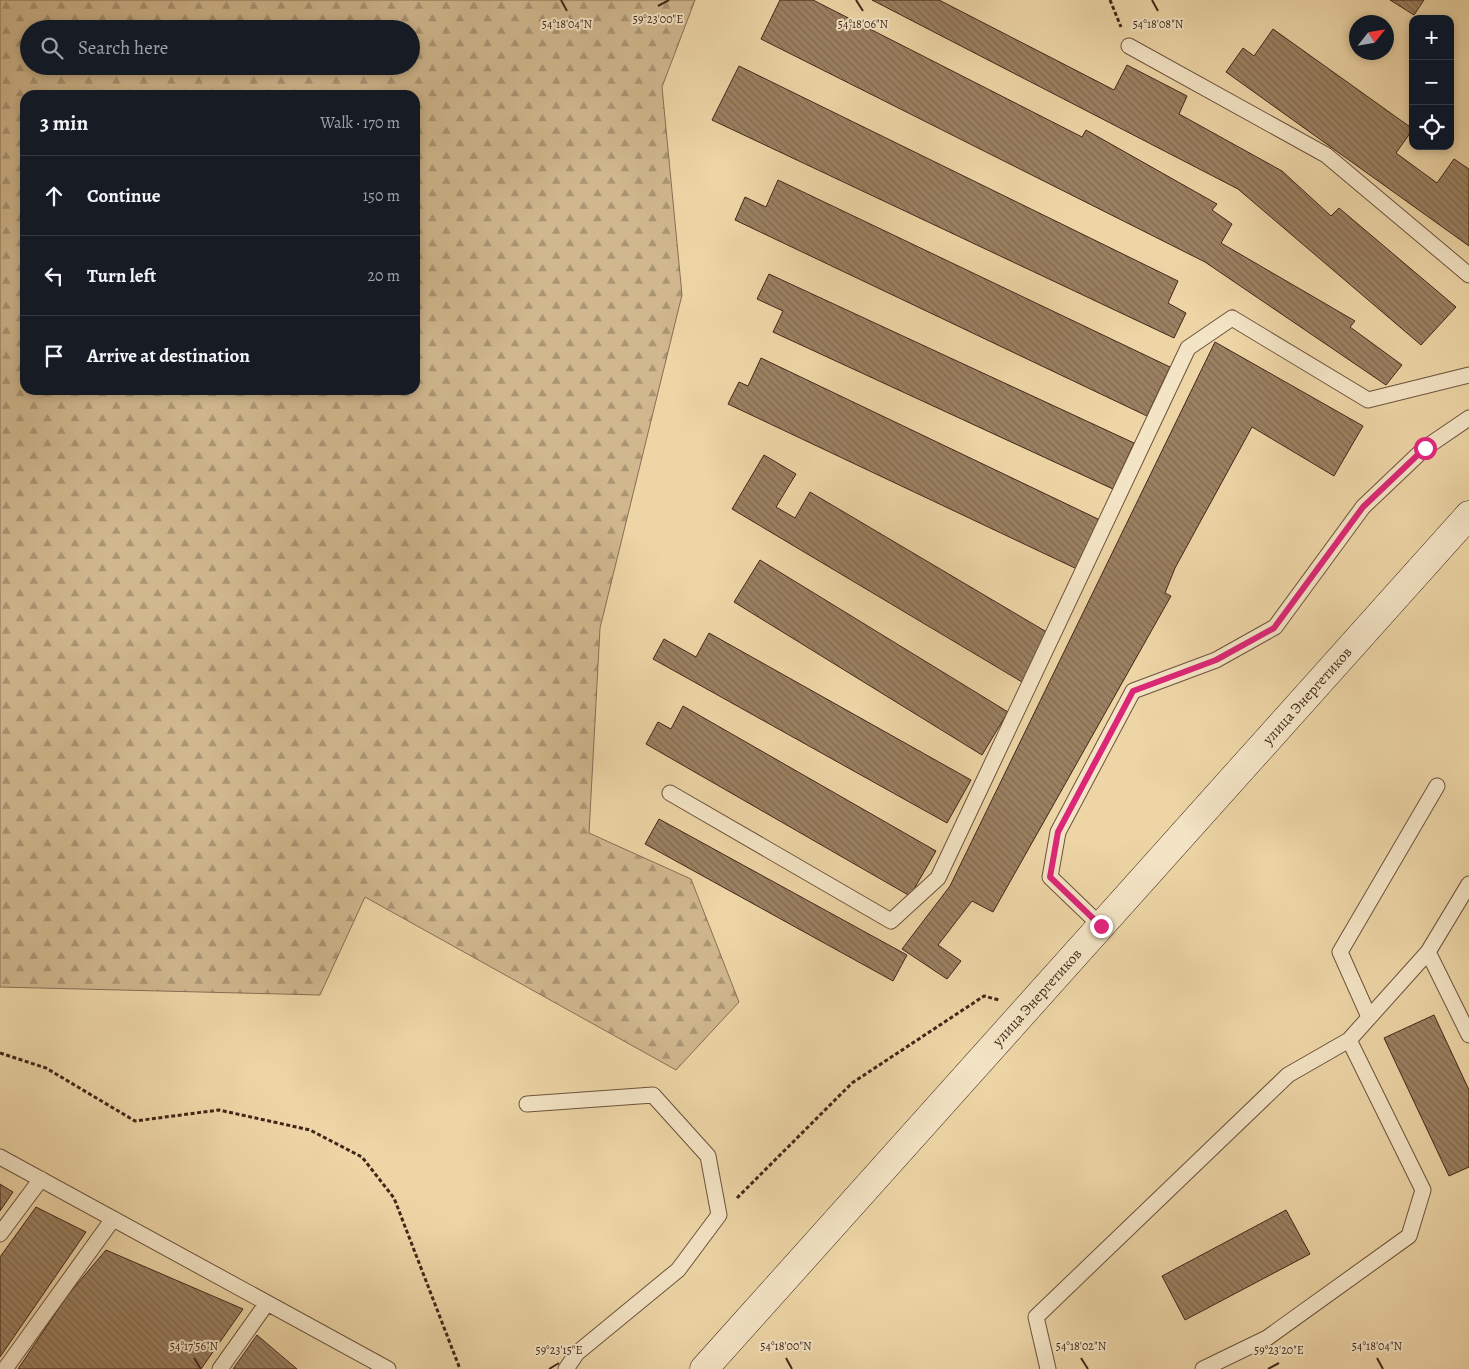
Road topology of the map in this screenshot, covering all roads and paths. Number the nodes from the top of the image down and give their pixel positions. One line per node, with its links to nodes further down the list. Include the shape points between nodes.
1 (1110, 0): 2 (path)
2 (1129, 46): 3 (lane, via 1326,155)
3 (1469, 275)
4 (1469, 375): 8 (lane, via 1368,400 1232,318 1188,348 938,878 891,921)
5 (1469, 418): 10 (lane, via 1425,448 1363,507 1274,628 1216,660 1133,691 1058,832 1050,877)
6 (1469, 515): 10 (main road, улица Энергетиков)
7 (1437, 786): 13 (lane, via 1340,952)
8 (670, 793)
9 (1469, 884): 11 (lane)
10 (1101, 926): 12 (main road, улица Энергетиков)
11 (1428, 952): 13 (lane); 14 (lane)
12 (1028, 1007): 20 (path, via 984,996 852,1083); 29 (main road, улица Энергетиков)
13 (1369, 1017): 15 (lane)
14 (1469, 1035)
15 (1349, 1040): 30 (lane, via 1288,1075 1036,1317); 31 (lane, via 1423,1190 1409,1236 1267,1338)
16 (0, 1053): 27 (path, via 46,1068 134,1121 219,1110 310,1130 362,1157 394,1198)
17 (527, 1104): 20 (lane, via 653,1094 708,1156)
18 (0, 1157): 19 (lane)
19 (41, 1179): 21 (lane); 22 (lane)
20 (719, 1215): 28 (lane, via 678,1270 577,1353)
21 (113, 1219): 23 (lane); 24 (lane)
22 (0, 1234)
23 (267, 1303): 25 (lane); 26 (lane)
24 (5, 1369)
25 (220, 1369)
26 (388, 1369)
27 (460, 1369)
28 (566, 1369)
29 (704, 1369)
30 (1048, 1369)
31 (1203, 1369)

